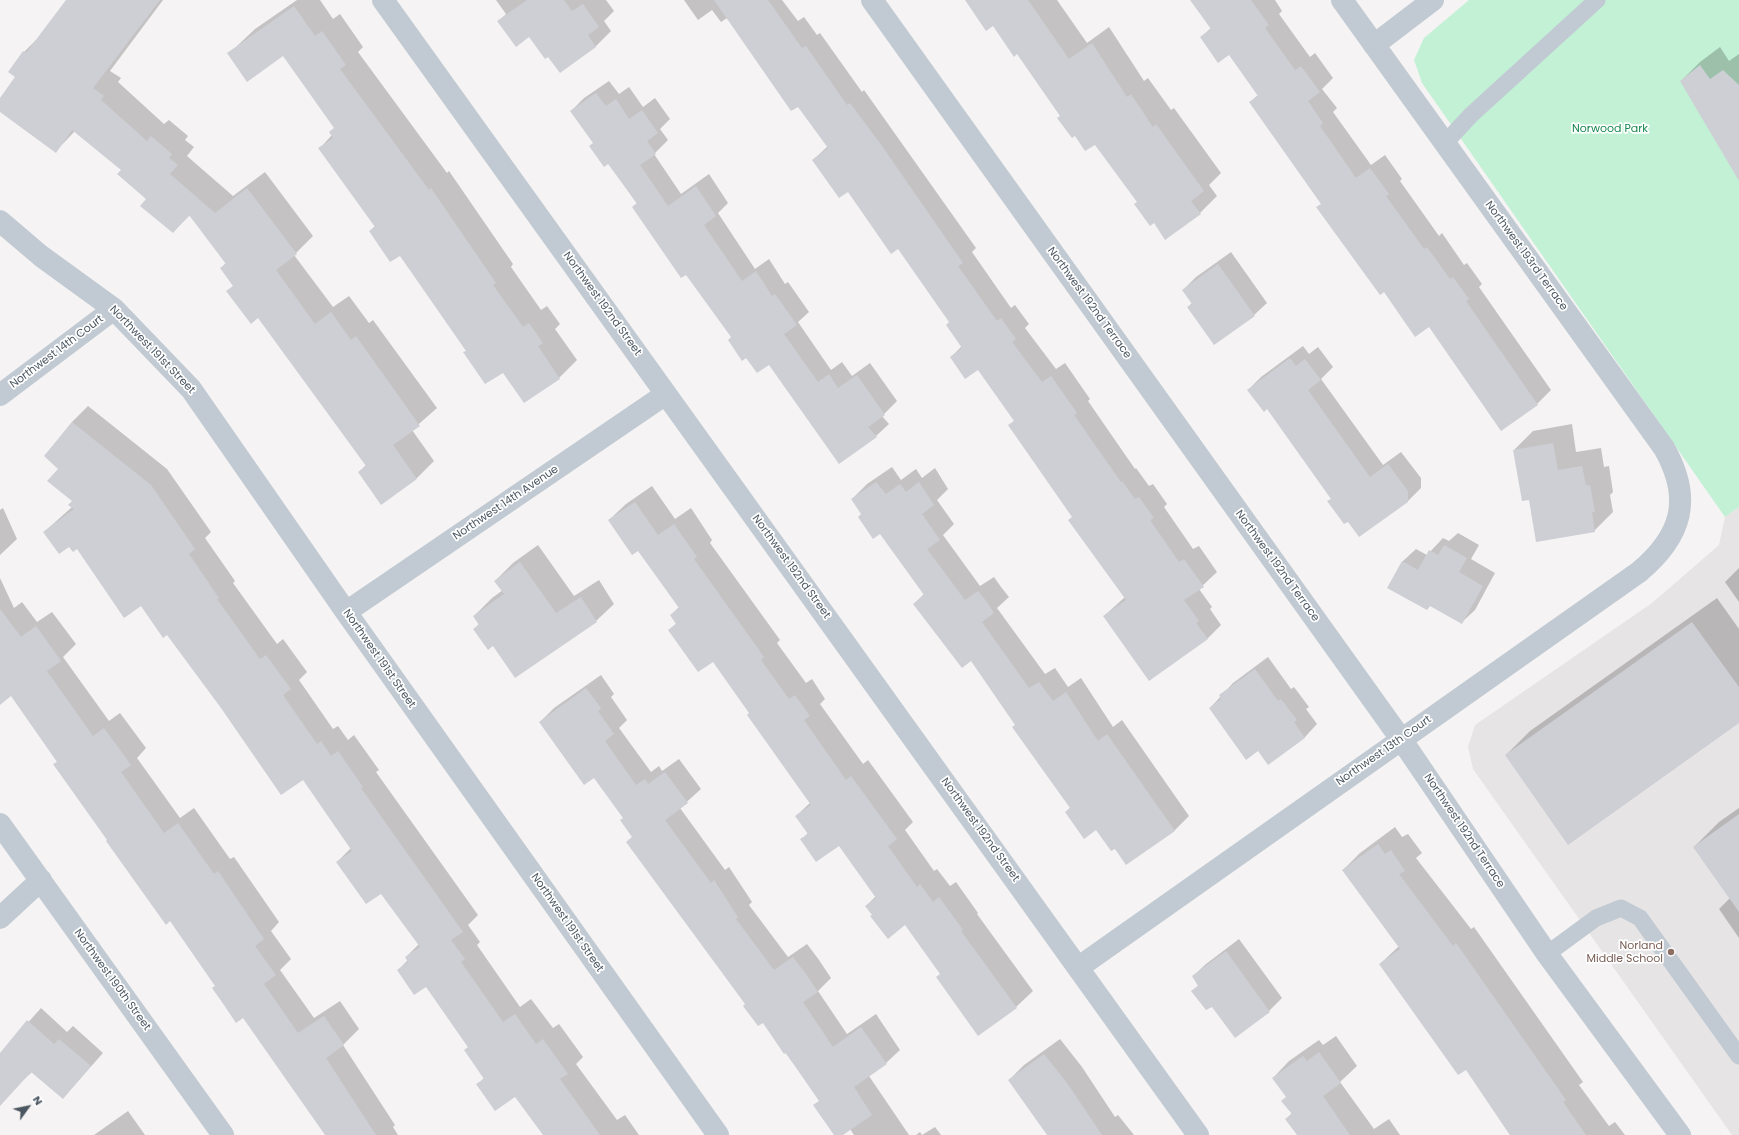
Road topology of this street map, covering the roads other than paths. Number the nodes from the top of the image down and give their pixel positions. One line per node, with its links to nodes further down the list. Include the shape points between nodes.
1 (383, 0): 10 (street, Northwest 192nd Street)
2 (872, 0): 14 (street, Northwest 192nd Terrace)
3 (1342, 0): 6 (street, Northwest 193rd Terrace)
4 (1433, 0): 6 (street)
5 (1597, 0): 7 (lane)
6 (1374, 45): 7 (street, Northwest 193rd Terrace)
7 (1445, 143): 12 (street, Northwest 193rd Terrace, via 1664,448 1679,482 1681,505)
8 (0, 221): 9 (street, Northwest 191st Street, via 41,256)
9 (114, 309): 11 (street, Northwest 14th Court); 13 (street, Northwest 191st Street, via 191,389)
10 (666, 394): 13 (street, Northwest 14th Avenue); 19 (street, Northwest 192nd Street)
11 (0, 395)
12 (1677, 523): 14 (street, Northwest 13th Court, via 1667,543 1639,572)
13 (346, 612): 22 (street, Northwest 191st Street)
14 (1401, 739): 18 (street, Northwest 192nd Terrace); 19 (street, Northwest 13th Court)
15 (0, 824): 16 (street, Northwest 190th Street)
16 (41, 880): 17 (street); 21 (street, Northwest 190th Street)
17 (0, 918)
18 (1547, 954): 20 (lane, via 1596,918 1621,908 1640,918); 24 (street, Northwest 192nd Terrace)
19 (1079, 967): 23 (street, Northwest 192nd Street)
20 (1739, 1056)
21 (223, 1135)
22 (718, 1135)
23 (1198, 1135)
24 (1680, 1135)

